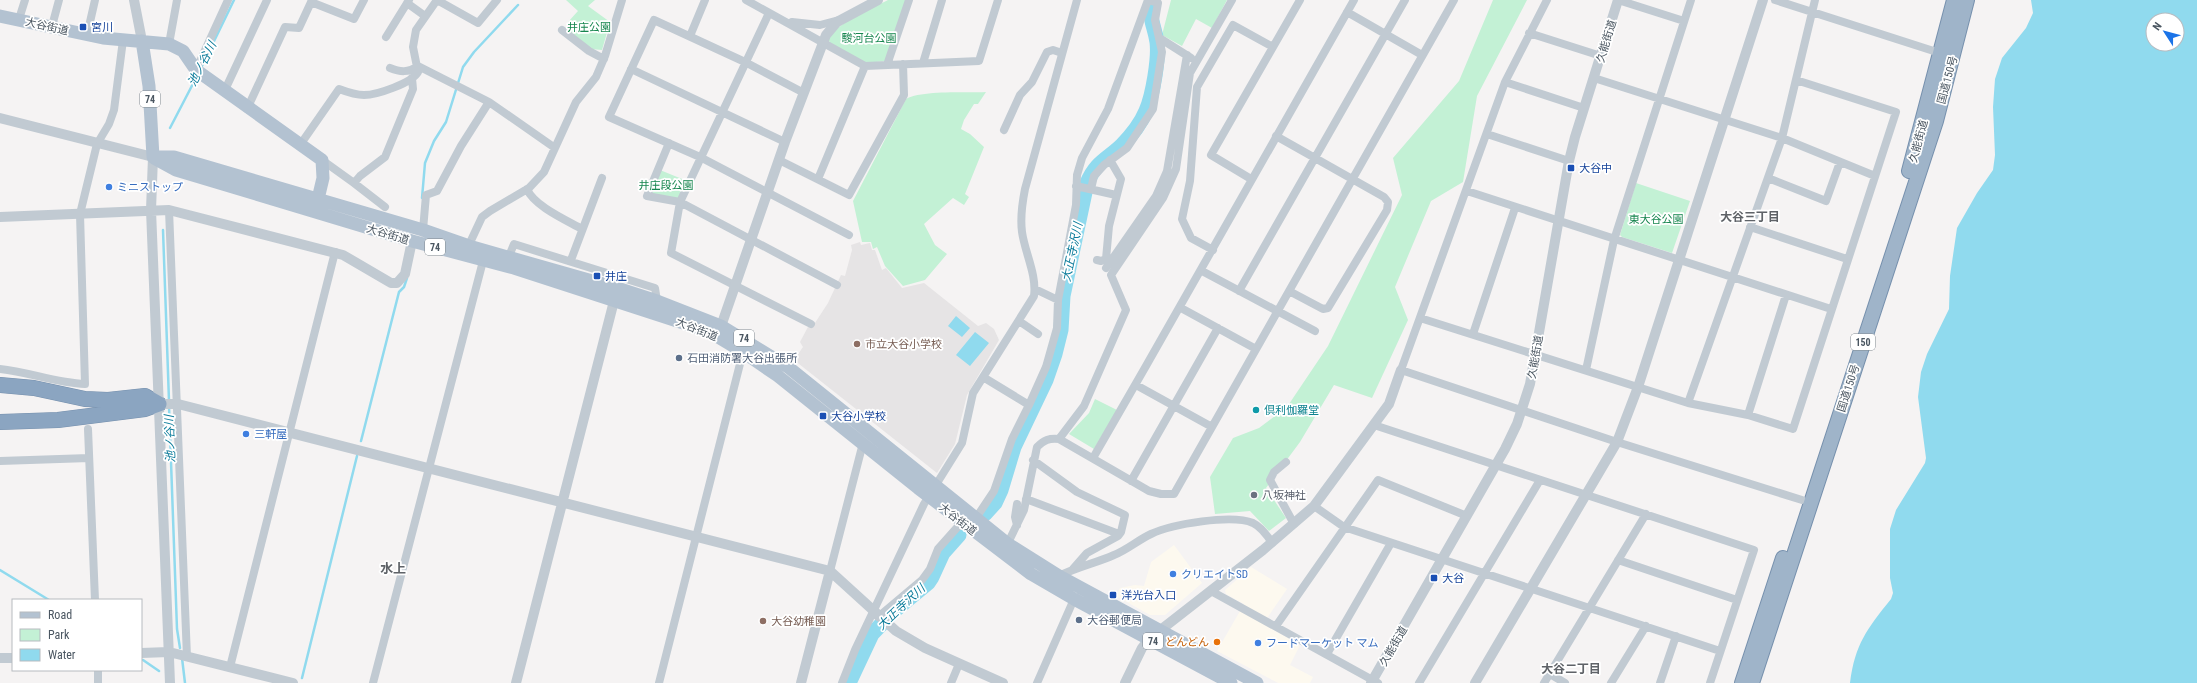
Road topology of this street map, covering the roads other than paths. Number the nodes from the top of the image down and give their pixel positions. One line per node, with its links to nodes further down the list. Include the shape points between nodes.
1 (25, 0): 41 (street)
2 (59, 0): 43 (street)
3 (95, 0): 47 (street)
4 (134, 0): 52 (street)
5 (177, 0): 54 (street)
6 (228, 0): 71 (street)
7 (267, 0): 76 (street)
8 (364, 0): 32 (street, via 354,19)
9 (437, 0): 10 (street, via 478,23); 39 (street)
10 (497, 0)
11 (622, 0): 61 (street)
12 (704, 0): 48 (street)
13 (746, 0): 36 (street)
14 (878, 0): 40 (street)
15 (909, 0): 66 (street)
16 (942, 0): 63 (street)
17 (998, 0): 63 (street, via 979,61)
18 (1077, 0): 56 (street)
19 (1232, 0): 64 (street)
20 (1300, 0): 55 (street)
21 (1354, 0): 35 (street)
22 (1405, 0): 46 (street)
23 (1454, 0): 58 (street)
24 (1547, 0): 45 (street)
25 (1618, 0): 42 (street); 60 (street, 久能街道)
26 (1691, 0): 42 (street)
27 (1763, 0): 84 (street)
28 (1775, 0): 37 (street)
29 (1815, 0): 37 (street)
30 (1954, 0): 59 (highway, 久能街道 / 150)
31 (1967, 0): 59 (highway, 国道150号 / 150)
32 (312, 1): 80 (street, via 299,28 285,27)
33 (408, 2): 39 (street); 49 (street)
34 (1150, 5): 50 (street); 109 (street, via 1108,109 1082,158 1077,175)
35 (1347, 12): 46 (street); 87 (street)
36 (769, 13): 40 (street, via 806,25 828,24); 53 (street); 62 (street)
37 (1814, 13): 59 (street); 74 (street)
38 (0, 16): 41 (main road, 大谷街道)
39 (425, 16): 67 (street, via 416,30 414,39)
40 (845, 18): 53 (street, via 829,30)
41 (19, 19): 43 (main road, 大谷街道)
42 (1684, 21): 78 (street)
43 (52, 26): 47 (main road, 大谷街道)
44 (562, 30): 61 (street)
45 (1529, 33): 60 (street); 75 (street)
46 (1386, 34): 58 (street); 95 (street)
47 (87, 35): 51 (main road, 大谷街道)
48 (690, 36): 62 (street); 70 (street, via 654,20)
49 (386, 38)
50 (1161, 39): 57 (street); 99 (street, via 1162,52 1153,109 1127,148)
51 (123, 40): 52 (main road, 大谷街道); 91 (street, via 114,110)
52 (142, 41): 54 (main road, 大谷街道); 94 (main road, 74, via 149,86)
53 (823, 42): 68 (street); 77 (street)
54 (169, 44): 71 (main road, 大谷街道, via 184,51)
55 (1273, 47): 107 (street, via 1211,155); 132 (street, via 1233,25 1197,87 1189,187 1182,219 1191,238)
56 (1062, 53): 85 (street, via 1053,50 1047,52 1032,82 1020,95); 146 (street, via 1025,189 1021,215 1022,233)
57 (1187, 55): 64 (street); 141 (street, via 1167,172 1156,196)
58 (1422, 55): 104 (street)
59 (1947, 55): 110 (highway, 久能街道 / 150); 268 (highway, 国道150号 / 150, via 1936,121)
60 (1601, 56): 73 (street, 久能街道)
61 (604, 59): 93 (street, via 596,77 576,102)
62 (745, 62): 77 (street); 82 (street)
63 (923, 63): 65 (street)
64 (1196, 63): 185 (street, via 1190,73 1176,169 1163,198 1111,275 1126,310 1084,406)
65 (902, 64): 66 (street); 106 (street, via 904,95 849,195)
66 (887, 65): 68 (street)
67 (418, 66): 69 (street, via 404,72); 72 (street, via 418,72); 79 (street)
68 (865, 66): 106 (street)
69 (390, 68)
70 (631, 69): 82 (street); 90 (street, via 609,116)
71 (198, 72): 76 (main road, 大谷街道)
72 (412, 78): 92 (street, via 404,84 370,95 339,89); 108 (street, via 413,89 385,157)
73 (1594, 78): 78 (street); 81 (street, 久能街道)
74 (1796, 80): 88 (street); 102 (street, via 1896,112)
75 (1505, 82): 81 (street); 86 (street)
76 (224, 92): 80 (main road, 大谷街道)
77 (804, 93): 89 (street)
78 (1659, 99): 84 (street); 130 (street)
79 (489, 102): 93 (street); 127 (street, via 437,191 426,195)
80 (247, 108): 92 (main road, 大谷街道)
81 (1584, 108): 100 (street, 久能街道)
82 (722, 112): 89 (street); 96 (street)
83 (0, 118): 91 (street)
84 (1724, 119): 88 (street); 140 (street)
85 (1004, 130)
86 (1487, 134): 100 (street); 113 (street)
87 (1276, 136): 95 (street); 107 (street)
88 (1782, 138): 101 (street); 105 (street)
89 (785, 142): 98 (street)
90 (669, 143): 96 (street); 117 (street, via 647,196)
91 (97, 144): 94 (street); 122 (street)
92 (300, 145): 97 (main road, 大谷街道)
93 (555, 148): 111 (street, via 544,172)
94 (153, 157): 116 (main road, 大谷街道 / 74, via 174,157); 120 (street); 131 (main road, 大谷街道 / 74, via 176,170)
95 (1315, 157): 104 (street); 147 (street)
96 (700, 158): 114 (street); 117 (street)
97 (322, 160): 108 (street); 116 (main road, via 323,178)
98 (779, 160): 106 (street); 114 (street)
99 (1110, 160): 112 (street, via 1094,176); 115 (street, via 1121,179)
100 (1569, 161): 124 (street, 久能街道)
101 (1840, 162): 102 (street); 105 (street, via 1826,201)
102 (1875, 176): 136 (street)
103 (602, 178): 126 (street)
104 (1352, 178): 148 (street); 148 (street, via 1384,196 1388,202 1387,210 1328,308 1323,309)
105 (1768, 178): 125 (street)
106 (818, 179)
107 (1251, 179): 132 (street)
108 (354, 183): 118 (street)
109 (1078, 187): 112 (street); 150 (street)
110 (1904, 188): 200 (highway, 国道150号 / 150)
111 (527, 189): 126 (street, via 530,197); 133 (street, via 490,210 482,218)
112 (1090, 189): 115 (street)
113 (1467, 191): 119 (street); 156 (street)
114 (768, 193): 128 (street); 129 (street)
115 (1116, 195): 138 (street, via 1109,226 1106,259)
116 (318, 199): 127 (main road, 大谷街道 / 74)
117 (680, 202): 129 (street); 144 (street, via 671,253)
118 (385, 207)
119 (1515, 208): 124 (street); 163 (street)
120 (151, 210): 121 (street); 122 (street); 175 (street)
121 (170, 210): 134 (street); 175 (street)
122 (80, 214): 123 (street); 167 (street, via 85,384 66,383)
123 (0, 216)
124 (1558, 222): 130 (street); 166 (street, 久能街道)
125 (1750, 227): 136 (street); 143 (street)
126 (582, 229): 137 (street)
127 (423, 230): 133 (main road, 大谷街道 / 74)
128 (849, 235)
129 (752, 240): 144 (street); 145 (street)
130 (1614, 240): 140 (street); 169 (street)
131 (412, 241): 133 (main road, 大谷街道 / 74); 134 (street, via 405,274 397,283 391,283)
132 (1213, 250): 142 (street)
133 (466, 251): 135 (main road, 大谷街道 / 74); 139 (main road, 大谷街道 / 74)
134 (335, 252): 184 (street)
135 (509, 256): 137 (street, via 514,244); 152 (main road, 大谷街道 / 74)
136 (1847, 259): 154 (street)
137 (571, 260): 152 (street, via 655,288)
138 (1097, 260)
139 (483, 261): 151 (main road, 大谷街道 / 74, via 514,268); 194 (street)
140 (1678, 261): 143 (street); 173 (street)
141 (1106, 268)
142 (1202, 271): 147 (street); 153 (street)
143 (1732, 278): 149 (street); 174 (street)
144 (736, 285): 158 (street); 160 (street)
145 (837, 285)
146 (1035, 289): 150 (street); 157 (street, via 1034,296)
147 (1239, 291): 155 (street)
148 (1289, 291): 155 (street)
149 (1786, 295): 154 (street); 179 (street)
150 (1058, 300): 176 (street, via 1057,328 1046,367)
151 (614, 301): 160 (main road, 大谷街道 / 74); 201 (street)
152 (657, 301): 160 (main road, 大谷街道 / 74)
153 (1181, 308): 159 (street); 172 (street)
154 (1831, 309): 179 (street, via 1793,429)
155 (1277, 312): 161 (street); 164 (street)
156 (1420, 318): 163 (street); 168 (street)
157 (1019, 321): 162 (street); 170 (street)
158 (811, 324)
159 (1218, 328): 164 (street); 177 (street)
160 (719, 331): 165 (main road, 大谷街道 / 74); 197 (main road, 大谷街道 / 74, via 788,367)
161 (1315, 331)
162 (1038, 334)
163 (1473, 334): 166 (street)
164 (1256, 349): 182 (street)
165 (743, 352): 187 (main road, 大谷街道 / 74); 212 (street)
166 (1535, 354): 169 (street); 178 (street, 久能街道)
167 (0, 369)
168 (1401, 370): 178 (street); 181 (street, via 1389,404)
169 (1586, 370): 173 (street)
170 (983, 377): 176 (street); 197 (street, via 970,399 962,443)
171 (0, 385): 175 (highway, via 34,388 85,399 108,400 145,396)
172 (1136, 385): 177 (street); 189 (street)
173 (1638, 387): 174 (street); 186 (street)
174 (1688, 403): 179 (street)
175 (168, 404): 180 (highway, via 146,410 58,420); 184 (street); 235 (street); 238 (street)
176 (1029, 405): 206 (street, via 1012,438 994,491)
177 (1174, 406): 182 (street); 196 (street)
178 (1522, 410): 186 (street); 193 (street, 久能街道, via 1511,438)
179 (1748, 415)
180 (0, 422)
181 (1374, 425): 193 (street); 203 (street)
182 (1212, 427): 196 (street, via 1174,494 1149,491)
183 (88, 429): 188 (street)
184 (290, 432): 194 (street); 242 (street)
185 (1059, 439): 189 (street); 190 (street, via 1043,441 1037,447)
186 (1617, 442): 198 (street); 200 (street)
187 (863, 443): 197 (main road, 大谷街道 / 74); 219 (street)
188 (89, 458): 191 (street); 224 (street)
189 (1093, 458): 196 (street)
190 (1033, 460): 199 (street); 211 (street, via 1077,492 1125,515)
191 (0, 462)
192 (1286, 462): 208 (street, via 1274,472 1270,480)
193 (1495, 466): 195 (street); 205 (street, 久能街道)
194 (429, 468): 201 (street); 249 (street)
195 (1540, 480): 198 (street); 220 (street)
196 (1131, 481)
197 (932, 491): 206 (main road, 大谷街道 / 74); 207 (main road, 大谷街道 / 74); 228 (street)
198 (1588, 495): 204 (street); 222 (street)
199 (1026, 499): 209 (street); 211 (street)
200 (1802, 500): 267 (highway, 国道150号 / 150)
201 (563, 502): 212 (street); 250 (street)
202 (1017, 504): 209 (street)
203 (1314, 506): 208 (street); 210 (street)
204 (1646, 514): 217 (street); 226 (street, via 1754,550)
205 (1467, 516): 210 (street, via 1378,480); 216 (street, 久能街道)
206 (976, 518): 215 (main road, 大谷街道 / 74)
207 (962, 522): 215 (main road, 大谷街道 / 74); 228 (street, via 938,549 930,569 922,580)
208 (1294, 524): 213 (street)
209 (1017, 525): 215 (street)
210 (1344, 527): 214 (street); 229 (street)
211 (1119, 534): 218 (street, via 1088,553)
212 (697, 536): 219 (street); 251 (street)
213 (1272, 543): 218 (street, via 1265,532 1254,524 1227,519 1187,524 1152,533 1116,554); 223 (street)
214 (1391, 543): 216 (street); 237 (street)
215 (1006, 549): 221 (main road, 大谷街道 / 74); 225 (main road, 大谷街道 / 74, via 1030,574)
216 (1441, 560): 220 (street); 245 (street, 久能街道)
217 (1618, 560): 226 (street); 227 (street)
218 (1073, 569): 221 (street)
219 (830, 571): 228 (street); 252 (street)
220 (1484, 573): 222 (street); 260 (street)
221 (1059, 576): 231 (main road, 大谷街道 / 74)
222 (1532, 588): 227 (street); 261 (street)
223 (1211, 591): 229 (street); 231 (street)
224 (95, 599)
225 (1074, 599): 233 (main road, 大谷街道 / 74); 256 (street)
226 (1737, 600): 234 (street)
227 (1590, 607): 230 (street); 244 (street)
228 (880, 618): 241 (street, via 924,648); 253 (street)
229 (1276, 626): 237 (street)
230 (1646, 626): 232 (street); 264 (street)
231 (1161, 631): 233 (street); 259 (main road, 大谷街道 / 74)
232 (1676, 636): 234 (street); 265 (street)
233 (1149, 639): 257 (street); 258 (main road, 大谷街道 / 74)
234 (1720, 651): 266 (street)
235 (168, 652): 236 (street); 238 (street); 247 (street)
236 (142, 653)
237 (1327, 654): 245 (street)
238 (187, 657): 242 (street)
239 (0, 658): 240 (street)
240 (12, 658)
241 (959, 664): 254 (street); 255 (street)
242 (230, 667): 248 (street)
243 (98, 671): 246 (street)
244 (1550, 674): 262 (street); 263 (street)
245 (1374, 682)
246 (98, 683)
247 (170, 683)
248 (294, 683)
249 (373, 683)
250 (516, 683)
251 (659, 683)
252 (801, 683)
253 (842, 683)
254 (951, 683)
255 (1003, 683)
256 (1037, 683)
257 (1125, 683)
258 (1232, 683)
259 (1257, 683)
260 (1419, 683)
261 (1475, 683)
262 (1544, 683)
263 (1565, 683)
264 (1612, 683)
265 (1660, 683)
266 (1710, 683)
267 (1742, 683)
268 (1752, 683)

